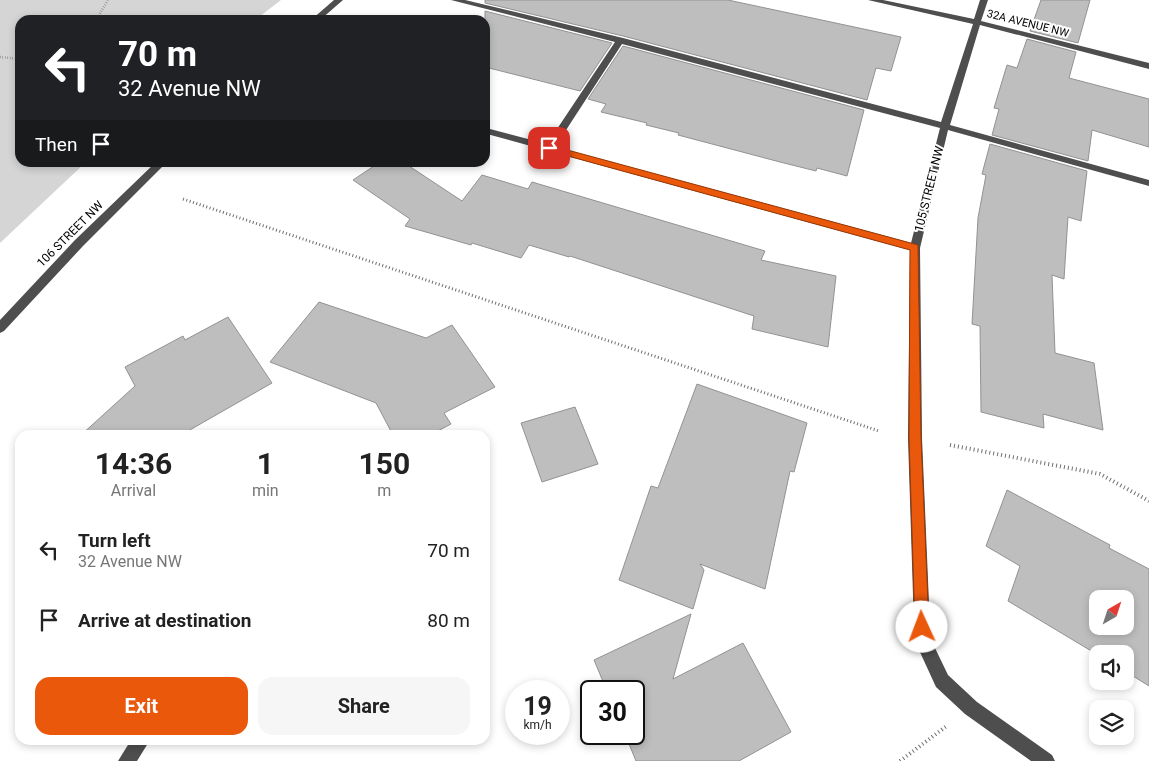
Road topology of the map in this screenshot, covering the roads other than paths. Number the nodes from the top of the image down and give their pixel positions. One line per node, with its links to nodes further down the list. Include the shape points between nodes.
1 (339, 0): 5 (street)
2 (455, 0): 7 (street)
3 (872, 0): 6 (street, 32A AVENUE NW)
4 (984, 0): 6 (street, 105 STREET NW)
5 (321, 15)
6 (978, 22): 8 (street, 32A AVENUE NW); 9 (street, 105 STREET NW)
7 (620, 40): 9 (street); 11 (street)
8 (1149, 66)
9 (945, 125): 13 (street); 14 (street, 105 STREET NW)
10 (490, 132): 11 (street)
11 (549, 148): 14 (street)
12 (157, 167): 15 (street, 106 STREET NW, via 79,243)
13 (1149, 183)
14 (915, 248): 18 (street, 105 STREET NW, via 915,438 922,627 927,650 942,681 971,708)
15 (0, 328)
16 (137, 745): 17 (street)
17 (127, 761)
18 (1046, 761)

